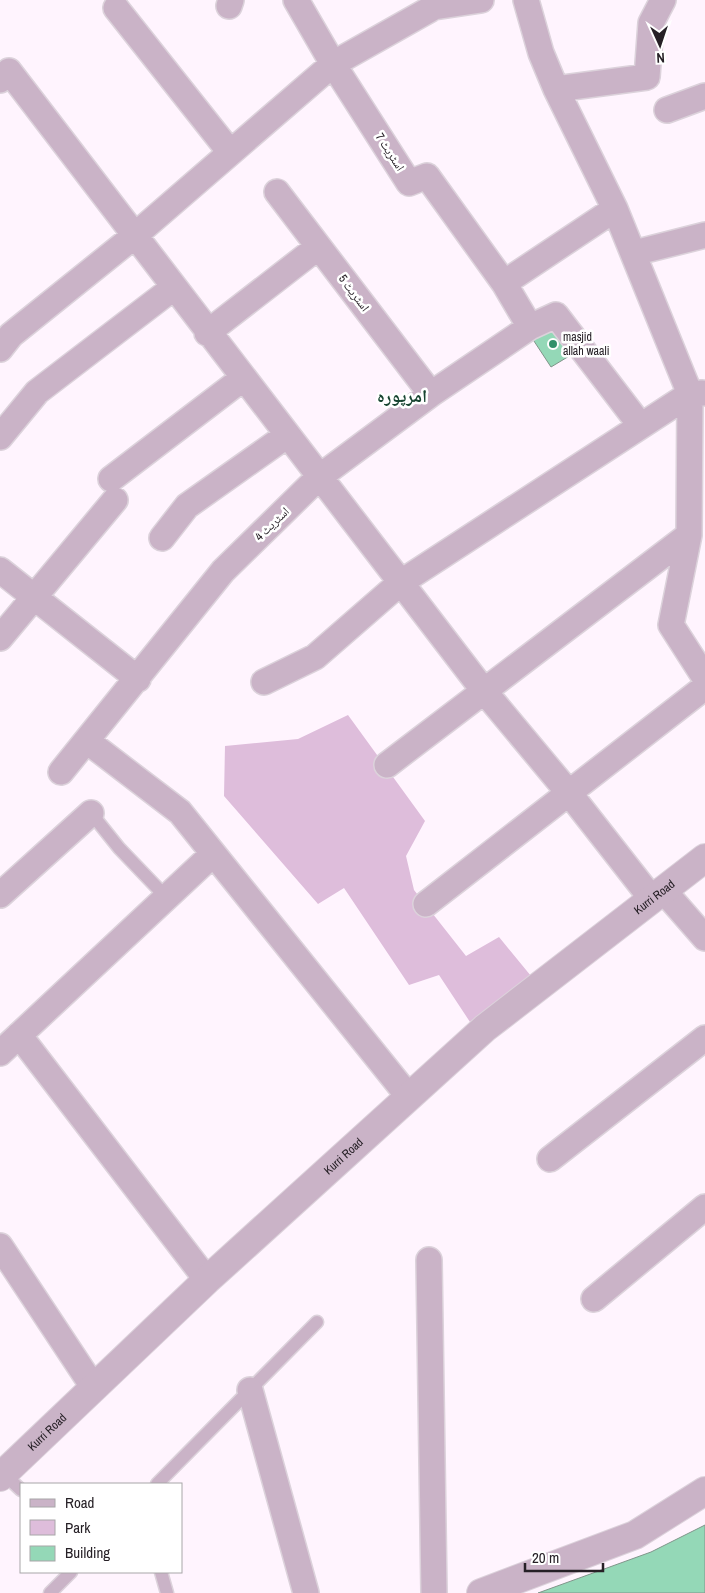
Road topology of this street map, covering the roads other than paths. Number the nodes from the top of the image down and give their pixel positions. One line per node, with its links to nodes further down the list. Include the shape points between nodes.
1 (296, 0): 6 (street, اسٹریٹ 7)
2 (481, 0): 6 (street, via 434,7)
3 (526, 0): 8 (street, via 541,53)
4 (663, 0): 8 (street, via 651,23 647,77)
5 (116, 8): 11 (street)
6 (333, 64): 11 (street); 18 (street, اسٹریٹ 7, via 410,183 427,176)
7 (0, 80): 15 (street, via 9,71)
8 (556, 89): 13 (street)
9 (705, 96): 10 (street)
10 (668, 110)
11 (230, 152): 15 (street)
12 (277, 192): 16 (street, اسٹریٹ 5)
13 (615, 209): 17 (street); 18 (street)
14 (705, 235): 17 (street)
15 (134, 237): 19 (street); 22 (street, via 11,334)
16 (318, 247): 21 (street); 25 (street, اسٹریٹ 5)
17 (634, 253): 24 (street)
18 (504, 283): 20 (street, اسٹریٹ 7)
19 (173, 288): 21 (street); 28 (street, via 37,392)
20 (530, 327): 25 (street, اسٹریٹ 4); 26 (street, اسٹریٹ 4, via 556,316)
21 (207, 333): 23 (street)
22 (0, 349)
23 (242, 379): 27 (street); 34 (street, via 113,489)
24 (697, 393): 26 (street); 30 (street)
25 (431, 394): 29 (street, اسٹریٹ 4)
26 (641, 426): 33 (street)
27 (286, 436): 29 (street); 31 (street, via 187,506)
28 (0, 437)
29 (318, 478): 33 (street); 37 (street, اسٹریٹ 4, via 224,571)
30 (689, 535): 36 (street, via 671,625); 40 (street)
31 (162, 538)
32 (0, 570): 34 (street)
33 (400, 583): 38 (street, via 315,658); 40 (street)
34 (34, 596): 35 (street); 37 (street)
35 (0, 638)
36 (705, 678)
37 (138, 679): 41 (street, اسٹریٹ 4)
38 (264, 682)
39 (705, 687): 44 (street)
40 (484, 692): 42 (street); 44 (street)
41 (87, 741): 43 (street, اسٹریٹ 4); 46 (street, via 180,812)
42 (387, 765)
43 (61, 772)
44 (569, 794): 49 (street); 51 (street)
45 (90, 813): 48 (street); 50 (lane)
46 (213, 854): 50 (street); 56 (street)
47 (705, 858): 49 (street, Kurri Road)
48 (3, 887)
49 (658, 894): 52 (street); 56 (street, Kurri Road, via 484,1028)
50 (167, 898): 53 (street)
51 (426, 904)
52 (705, 938)
53 (19, 1035): 55 (street); 61 (street)
54 (705, 1038): 57 (street)
55 (0, 1053)
56 (409, 1097): 61 (street, Kurri Road)
57 (550, 1159)
58 (705, 1207): 62 (street)
59 (0, 1246): 64 (street)
60 (429, 1260): 74 (street)
61 (207, 1280): 64 (street, Kurri Road)
62 (594, 1299)
63 (318, 1322): 65 (lane)
64 (94, 1388): 66 (street, Kurri Road)
65 (250, 1390): 67 (lane); 73 (street)
66 (8, 1480)
67 (158, 1483)
68 (705, 1492): 75 (street, via 635,1535)
69 (70, 1573): 71 (lane)
70 (161, 1573): 72 (lane)
71 (50, 1593)
72 (167, 1593)
73 (306, 1593)
74 (434, 1593)
75 (481, 1593)

